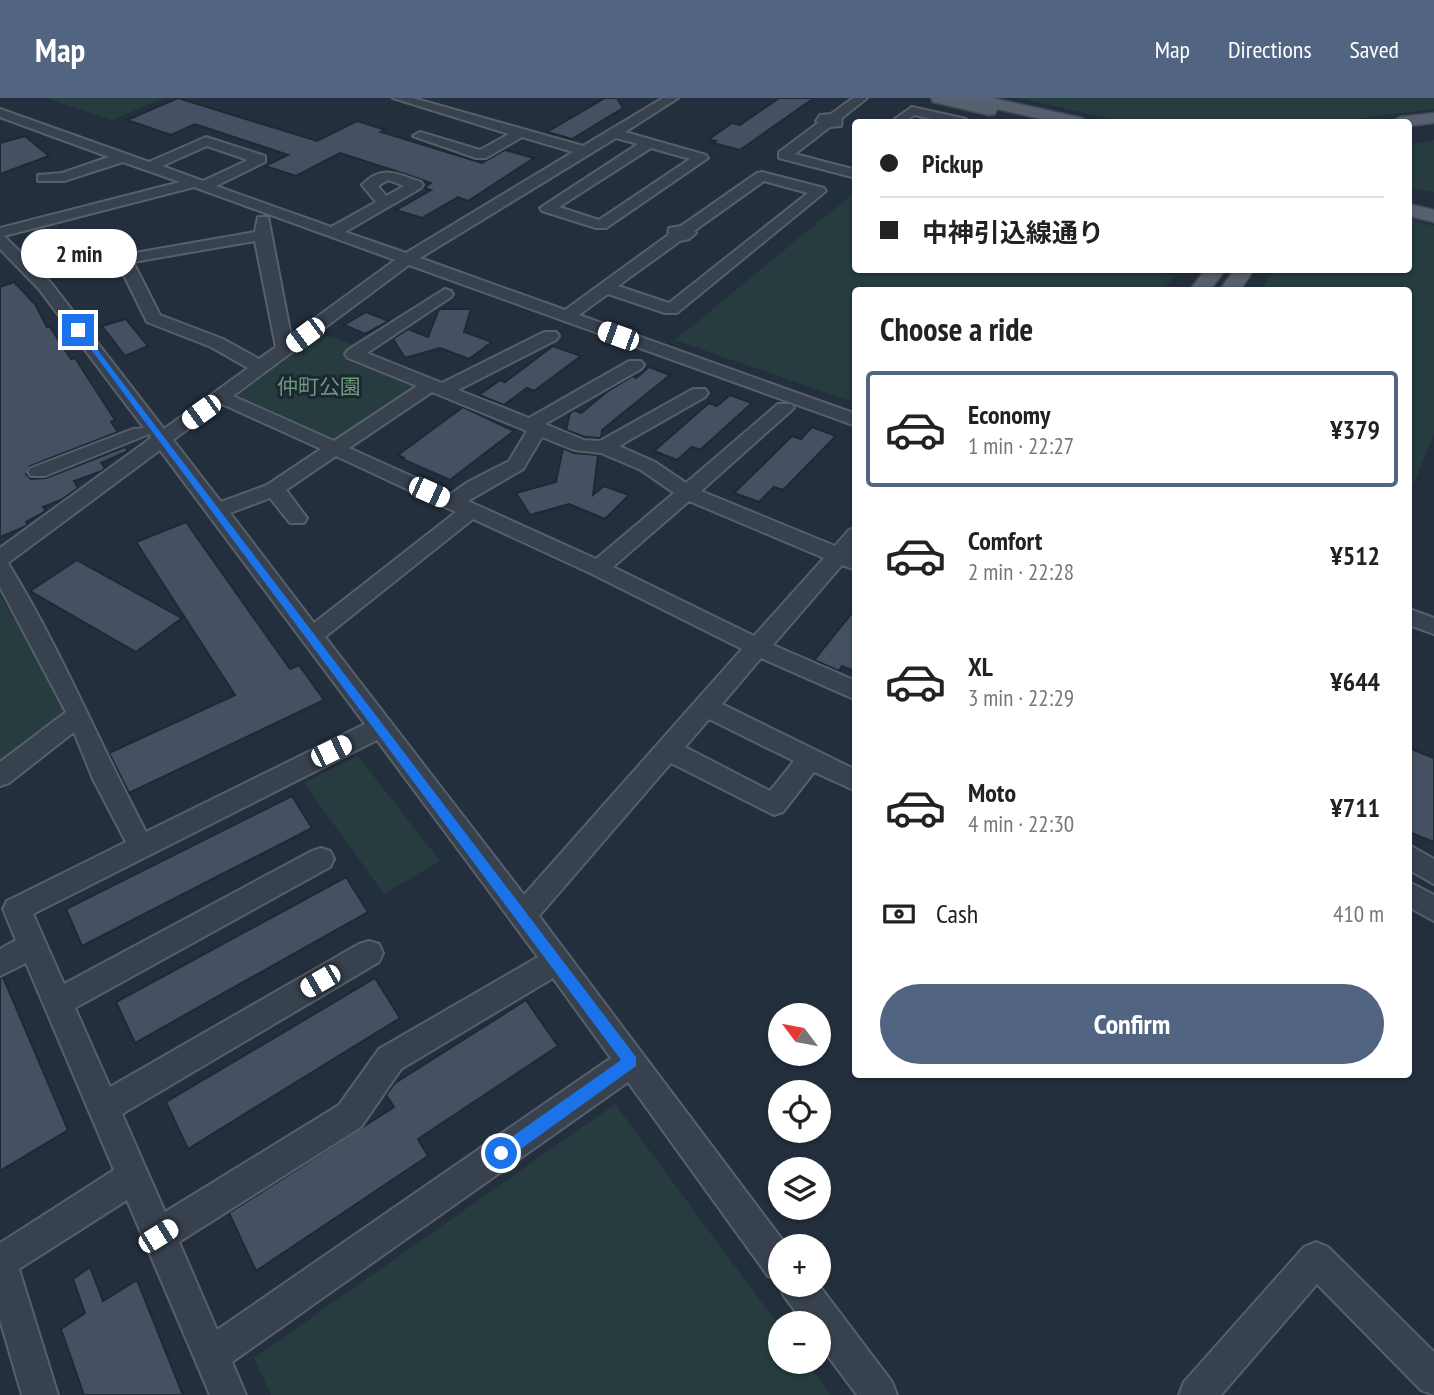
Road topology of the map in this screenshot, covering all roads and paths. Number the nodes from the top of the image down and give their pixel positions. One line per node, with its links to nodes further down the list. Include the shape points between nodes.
1 (399, 98): 18 (street)
2 (440, 98): 7 (street)
3 (672, 98): 19 (street)
4 (861, 98): 26 (street, via 784,155)
5 (939, 98): 12 (main road)
6 (970, 98): 13 (main road)
7 (460, 103)
8 (0, 113): 23 (street)
9 (1434, 118): 14 (main road)
10 (901, 119): 11 (street, via 912,111)
11 (948, 119)
12 (1029, 119)
13 (1063, 119)
14 (1412, 121)
15 (547, 125): 18 (street)
16 (1434, 128): 17 (main road)
17 (1412, 132)
18 (525, 134): 20 (street, via 481,155); 22 (street)
19 (613, 134): 21 (street); 22 (street)
20 (420, 136)
21 (649, 143): 21 (street, via 701,158 601,225 547,208)
22 (584, 151): 42 (street)
23 (123, 157): 25 (street); 30 (street)
24 (852, 157): 26 (street)
25 (149, 167): 29 (street); 29 (street, via 206,141 260,159)
26 (836, 169): 27 (street)
27 (852, 173)
28 (43, 178): 30 (street)
29 (199, 185): 34 (street); 37 (street)
30 (59, 188): 37 (street)
31 (1412, 201): 33 (main road)
32 (384, 203): 38 (street)
33 (1434, 206)
34 (263, 207): 38 (street); 40 (street)
35 (1412, 211): 36 (main road)
36 (1434, 216)
37 (43, 222): 39 (street)
38 (334, 232): 42 (street)
39 (0, 233)
40 (262, 235): 48 (street); 50 (street, via 124,259 153,318 218,343)
41 (0, 240): 57 (street, via 45,286)
42 (407, 259): 46 (street); 48 (street)
43 (606, 288): 43 (street, via 762,176 819,191 671,309); 46 (street)
44 (444, 294): 51 (street, via 355,354)
45 (54, 316): 57 (street)
46 (565, 317): 55 (street)
47 (550, 335): 51 (street)
48 (285, 350): 50 (street)
49 (635, 365): 56 (street)
50 (261, 368): 53 (street)
51 (438, 387): 56 (street); 59 (street)
52 (699, 393): 58 (street)
53 (221, 397): 57 (street); 59 (street)
54 (785, 408): 62 (street)
55 (852, 419)
56 (534, 426): 58 (street, via 581,446); 63 (street, via 516,465 475,486)
57 (151, 440): 60 (street); 64 (street); 66 (street)
58 (604, 447): 62 (street, via 648,466)
59 (335, 449): 61 (street); 63 (street)
60 (38, 472)
61 (274, 489): 64 (street); 65 (street)
62 (686, 492): 67 (street); 69 (street)
63 (461, 506): 69 (street); 72 (street)
64 (217, 511): 72 (street)
65 (297, 518)
66 (0, 558)
67 (847, 559): 73 (street)
68 (0, 567): 76 (street)
69 (598, 568): 73 (street)
70 (1412, 618): 71 (street)
71 (1434, 626)
72 (312, 636): 77 (street)
73 (759, 648): 74 (street); 75 (street)
74 (852, 689)
75 (706, 708): 78 (street); 79 (street)
76 (79, 715): 80 (street); 82 (street)
77 (379, 728): 82 (street); 89 (street)
78 (667, 750): 79 (street, via 774,805); 89 (street)
79 (810, 759): 81 (street)
80 (0, 776)
81 (852, 779)
82 (140, 845): 87 (street)
83 (1412, 858): 85 (street)
84 (320, 859): 94 (street)
85 (1434, 873)
86 (1412, 895): 88 (street)
87 (9, 908): 90 (street)
88 (1434, 909)
89 (523, 915): 92 (street)
90 (33, 945): 93 (street); 94 (street)
91 (369, 953): 96 (street)
92 (556, 961): 95 (street); 98 (street, via 390,1059 350,1116)
93 (0, 963)
94 (58, 1002): 96 (street)
95 (631, 1062): 99 (street); 101 (street)
96 (103, 1108): 97 (street)
97 (133, 1177): 98 (street); 103 (street, via 0,1262)
98 (158, 1236): 101 (street)
99 (768, 1248)
100 (806, 1297): 105 (street)
101 (210, 1356): 104 (street)
102 (1434, 1377): 106 (street, via 1316,1259)
103 (40, 1395)
104 (228, 1395)
105 (879, 1395)
106 (1197, 1395)

